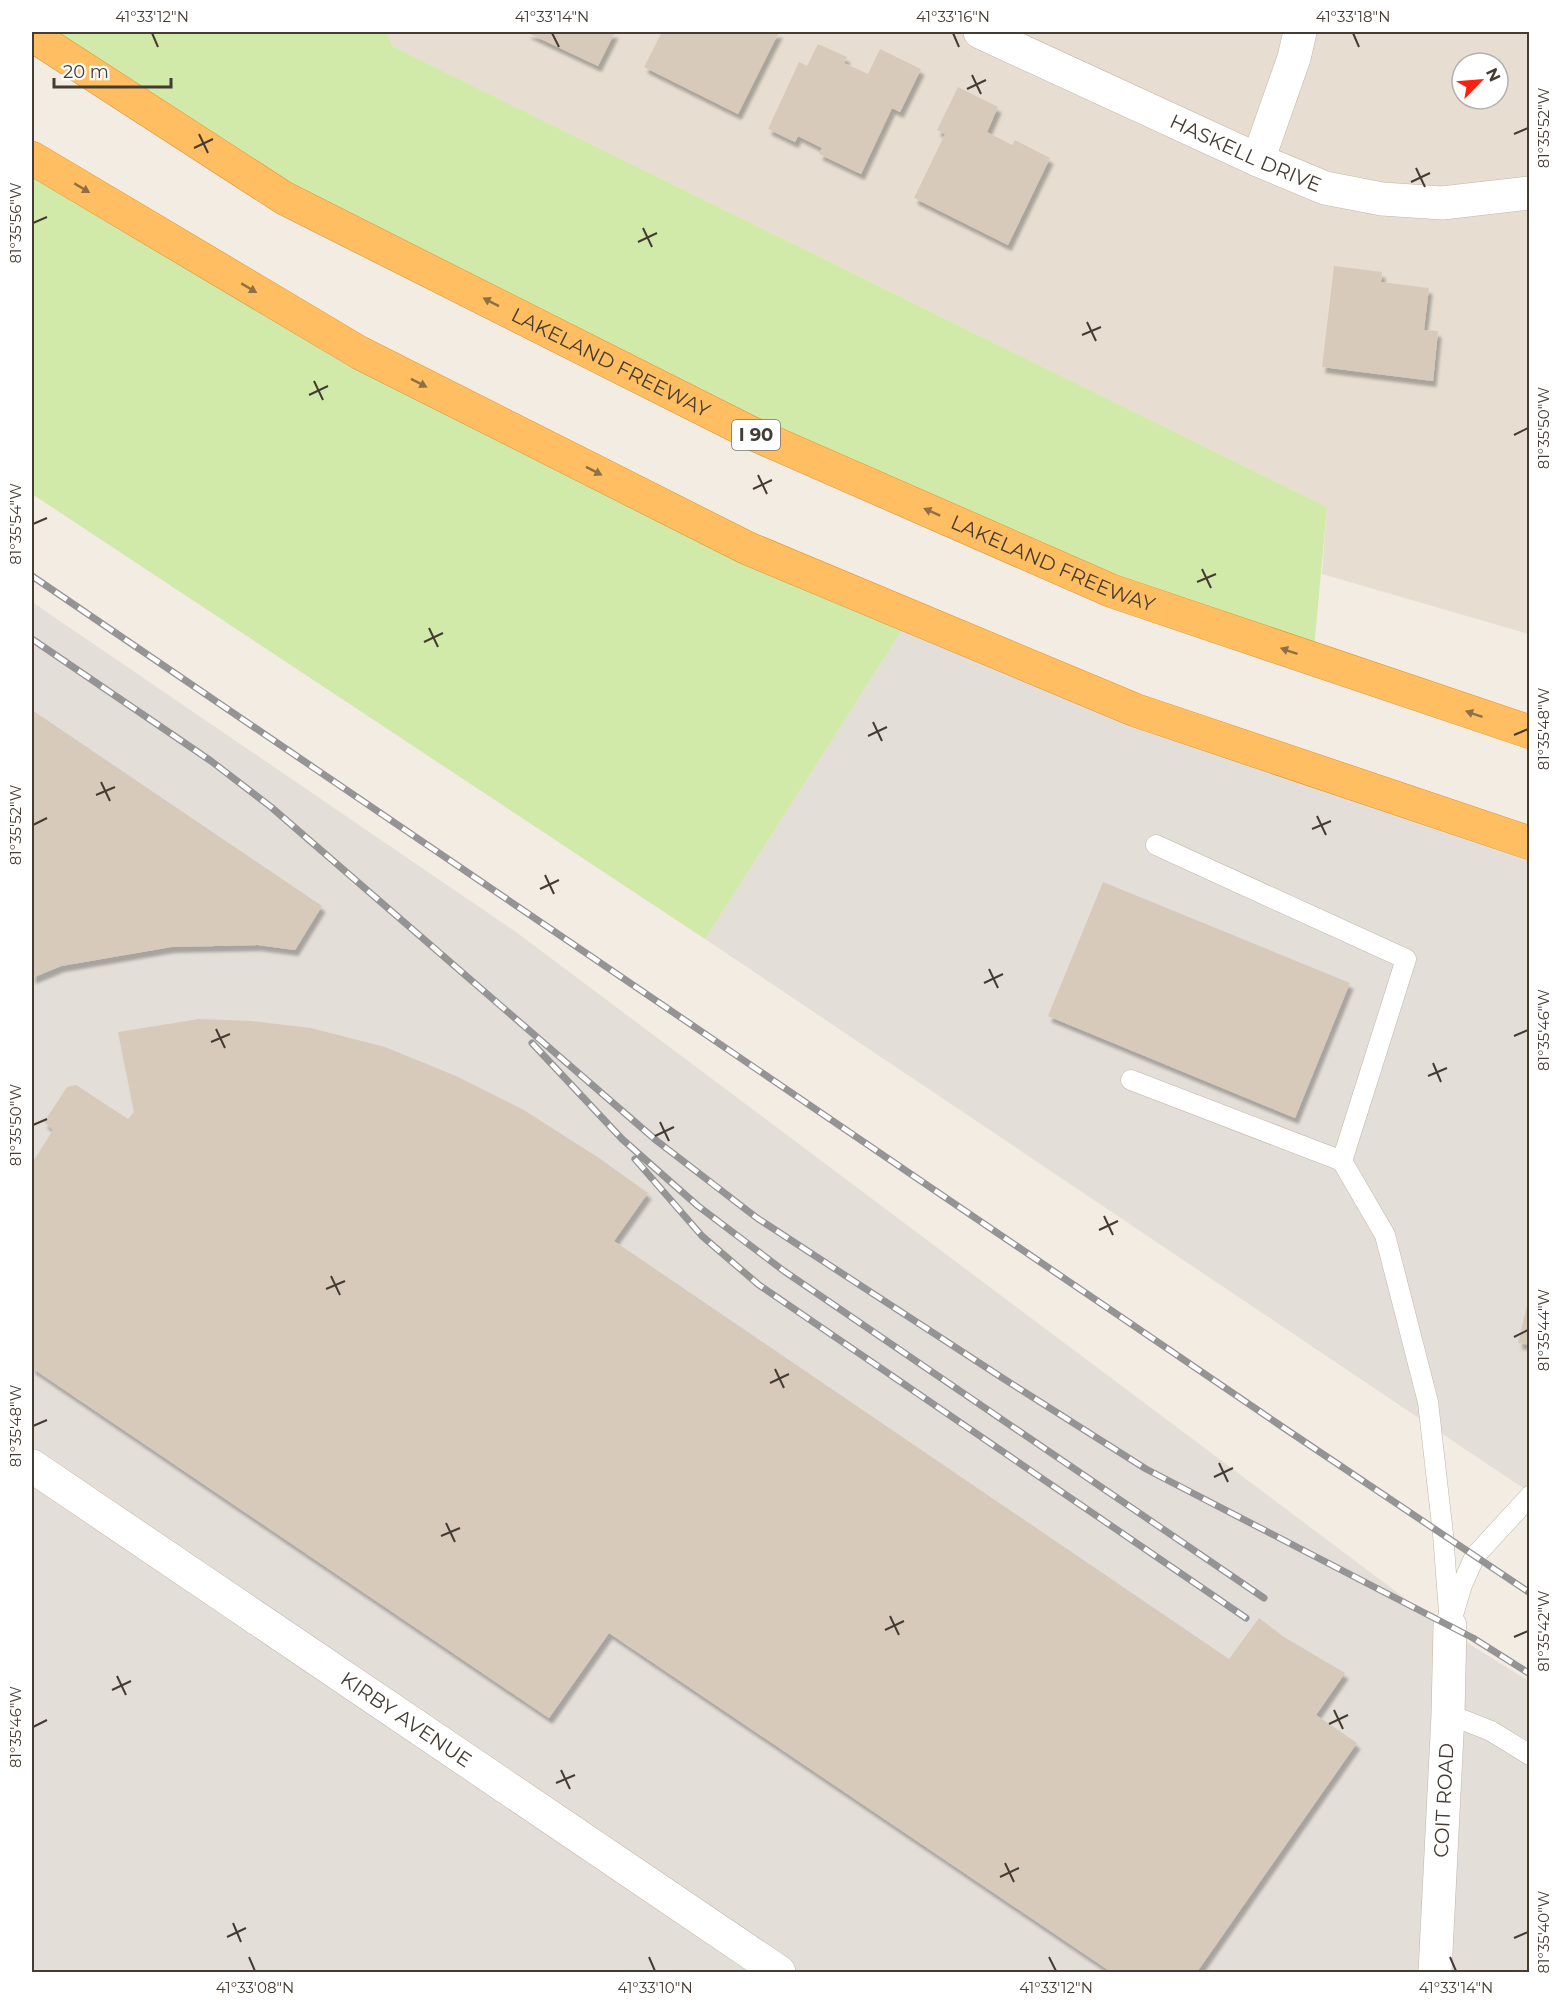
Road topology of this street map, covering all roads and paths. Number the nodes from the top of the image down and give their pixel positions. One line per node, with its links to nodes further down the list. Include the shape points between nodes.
1 (980, 32): 5 (street, HASKELL DRIVE)
2 (1300, 32): 5 (street)
3 (32, 35): 7 (highway, LAKELAND FREEWAY / I 90, one-way to 3, via 1112,591 749,432 284,198)
4 (32, 158): 8 (highway, one-way to 8, via 360,354 747,548 1135,710)
5 (1258, 160): 6 (street, HASKELL DRIVE, via 1325,188 1382,199 1442,203)
6 (1530, 193)
7 (1530, 732)
8 (1530, 843)
9 (1156, 845): 11 (lane, via 1406,959)
10 (1131, 1080): 11 (lane)
11 (1342, 1161): 14 (lane, via 1384,1235 1428,1402)
12 (32, 1466): 17 (street, KIRBY AVENUE)
13 (1530, 1496): 14 (lane, via 1475,1556)
14 (1450, 1626): 15 (street, COIT ROAD)
15 (1448, 1714): 16 (lane, via 1491,1731); 18 (street, COIT ROAD)
16 (1530, 1755)
17 (779, 1972)
18 (1435, 1972)

